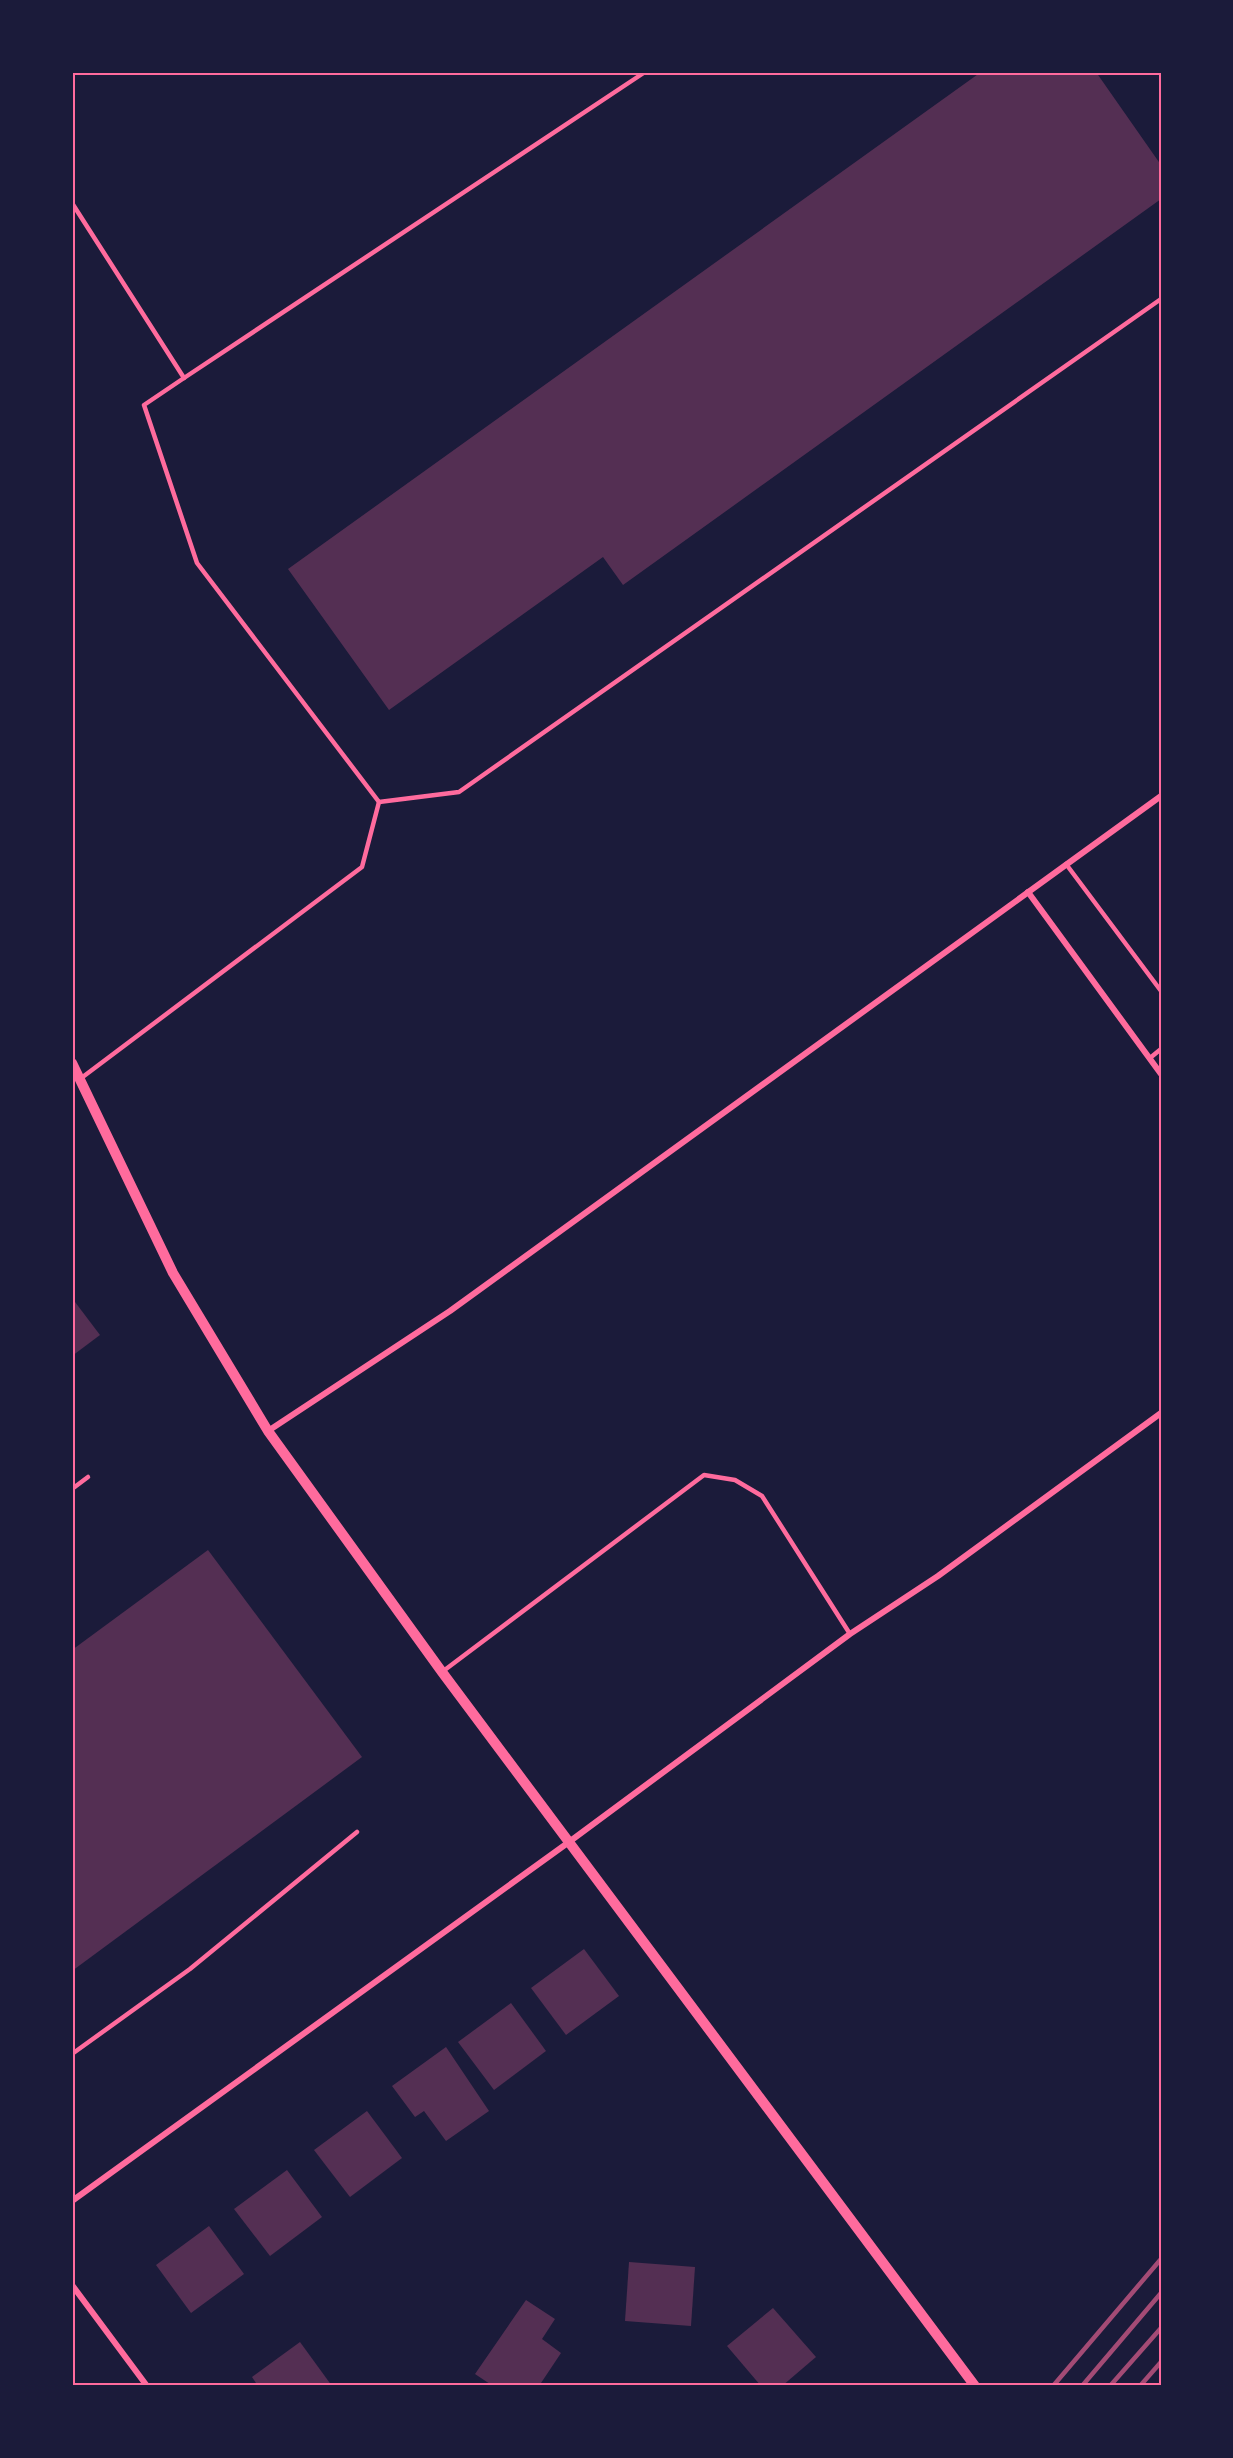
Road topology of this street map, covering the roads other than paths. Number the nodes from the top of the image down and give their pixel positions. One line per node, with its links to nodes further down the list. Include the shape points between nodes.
1 (645, 72): 4 (lane)
2 (72, 203): 4 (lane)
3 (1161, 299): 6 (lane, via 459,792)
4 (184, 378): 6 (lane, via 144,405 197,562)
5 (1161, 796): 7 (street)
6 (379, 802): 14 (lane, via 362,867)
7 (1066, 864): 8 (street); 9 (lane)
8 (1028, 892): 11 (street); 16 (street, via 450,1311)
9 (1161, 992)
10 (1161, 1049): 11 (lane)
11 (1150, 1058): 13 (street)
12 (72, 1063): 14 (street)
13 (1161, 1074)
14 (80, 1079): 16 (street, via 173,1273)
15 (1161, 1413): 19 (street, via 938,1576)
16 (268, 1431): 20 (street)
17 (88, 1477): 18 (lane)
18 (72, 1489)
19 (850, 1634): 20 (lane, via 762,1496 735,1480 704,1475); 22 (street)
20 (442, 1672): 22 (street)
21 (357, 1832): 23 (lane, via 190,1969)
22 (568, 1842): 24 (street); 27 (street)
23 (72, 2054)
24 (72, 2201)
25 (72, 2285): 26 (street)
26 (147, 2386)
27 (975, 2386)

